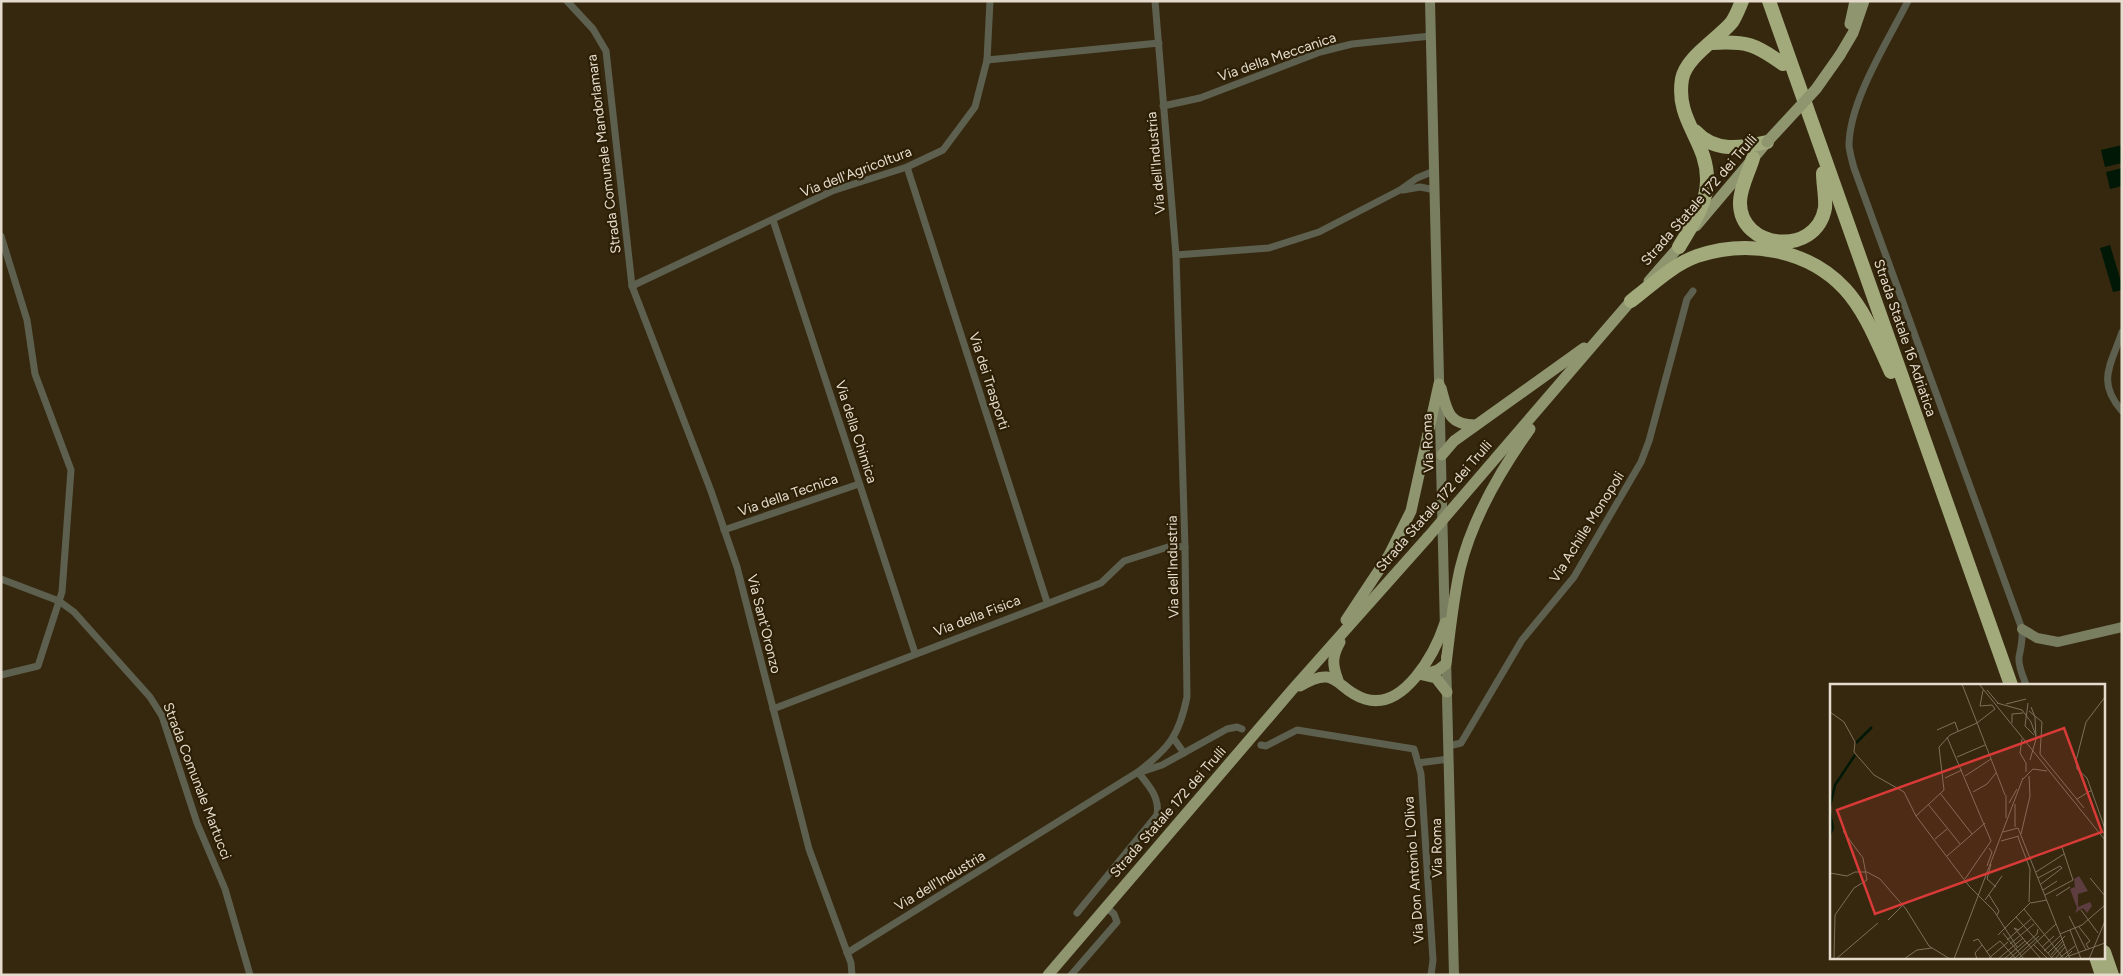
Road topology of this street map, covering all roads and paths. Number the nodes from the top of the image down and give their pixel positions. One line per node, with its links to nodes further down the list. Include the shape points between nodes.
1 (567, 1): 30 (street, Strada Comunale Mandorlamara, via 593,30 606,51)
2 (990, 1): 15 (street, Via dell'Agricoltura)
3 (1155, 1): 12 (street, Via dell'Industria)
4 (1430, 1): 11 (street, Via Roma)
5 (1742, 1): 13 (highway, via 1733,20)
6 (1761, 1): 16 (highway, Strada Statale 16 Adriatica)
7 (1769, 1): 58 (highway, Strada Statale 16 Adriatica)
8 (1855, 1): 14 (main road)
9 (1864, 1): 14 (main road, Strada Statale 172 dei Trulli, via 1853,33)
10 (1908, 1): 50 (street, via 1862,93 1849,147)
11 (1431, 36): 17 (street, Via della Meccanica, via 1352,44 1320,52 1200,98); 22 (street, Via Roma)
12 (1159, 43): 15 (street); 17 (street, Via dell'Industria)
13 (1712, 43): 16 (highway, via 1738,42 1759,48); 18 (highway, via 1691,61 1683,76 1680,94)
14 (1840, 55): 19 (main road, Strada Statale 172 dei Trulli, bridge, via 1816,89)
15 (987, 60): 21 (street, Via dell'Agricoltura, via 975,107 943,150)
16 (1783, 64): 23 (highway, Strada Statale 16 Adriatica)
17 (1163, 106): 29 (street, Via dell'Industria)
18 (1689, 125): 19 (highway, via 1703,140 1717,147 1740,148); 28 (highway, via 1704,156 1708,182 1700,210)
19 (1767, 142): 20 (main road, Strada Statale 172 dei Trulli)
20 (1754, 158): 23 (highway, via 1740,203 1744,220 1756,234 1772,241 1793,242 1808,235 1819,223 1825,208); 28 (main road, Strada Statale 172 dei Trulli)
21 (907, 167): 26 (street, Via dell'Agricoltura, via 832,191); 46 (street, Via dei Trasporti)
22 (1434, 170): 24 (street); 25 (street, Via Roma)
23 (1822, 174): 35 (highway, Strada Statale 16 Adriatica)
24 (1400, 190): 25 (street, via 1420,187); 29 (street, via 1319,232 1269,248)
25 (1435, 190): 37 (street, Via Roma)
26 (773, 220): 30 (street, Via dell'Agricoltura); 41 (street, Via della Chimica)
27 (1, 236): 45 (street, via 27,320 35,374 71,470)
28 (1679, 247): 32 (main road, Strada Statale 172 dei Trulli)
29 (1176, 255): 43 (street, Via dell'Industria)
30 (632, 286): 42 (street, Via Sant'Oronzo)
31 (1693, 291): 66 (street, Via Achille Monopoli, via 1687,299 1650,442 1641,462 1574,577 1522,640 1461,743)
32 (1631, 301): 33 (main road, Strada Statale 172 dei Trulli); 35 (highway, via 1671,270 1696,257 1722,250 1771,249 1798,257 1822,270 1845,289 1864,315)
33 (1605, 331): 36 (main road, Strada Statale 172 dei Trulli); 39 (main road)
34 (2122, 332): 38 (street, via 2105,381 2112,399)
35 (1891, 372): 57 (highway, Strada Statale 16 Adriatica)
36 (1565, 378): 47 (main road, Strada Statale 172 dei Trulli, bridge); 53 (main road, via 1519,445 1486,500 1471,534 1460,569)
37 (1440, 384): 39 (main road, via 1448,414 1464,425); 40 (street, Via Roma); 52 (main road, via 1412,511 1389,555)
38 (2122, 411)
39 (1475, 425): 40 (main road)
40 (1442, 455): 48 (street, Via Roma)
41 (860, 484): 42 (street, Via della Tecnica); 51 (street, Via della Chimica)
42 (724, 530): 62 (street, Via Sant'Oronzo, via 737,567)
43 (1185, 547): 46 (street, Via della Fisica, via 1171,546 1124,561 1102,583); 64 (street, Via dell'Industria, via 1187,697)
44 (1, 579): 45 (street, Strada Comunale Martucci)
45 (59, 601): 54 (street, via 38,666); 76 (street, Strada Comunale Martucci, via 74,612 150,697 162,716 197,824 225,889)
46 (1047, 602): 51 (street, Via della Fisica)
47 (1351, 623): 52 (main road, Strada Statale 172 dei Trulli); 56 (main road, via 1333,654 1333,669)
48 (1445, 624): 53 (street, Via Roma); 55 (main road)
49 (2122, 627): 50 (street, via 2058,642 2037,638)
50 (2022, 629): 59 (street, via 2019,658)
51 (915, 653): 62 (street, Via della Fisica)
52 (1316, 662): 60 (main road, Strada Statale 172 dei Trulli)
53 (1446, 664): 55 (main road); 61 (street, Via Roma)
54 (1, 675)
55 (1420, 676): 56 (main road, via 1394,697 1380,701 1365,700); 61 (main road, via 1436,678)
56 (1338, 680): 60 (main road, via 1314,678)
57 (2001, 684)
58 (2011, 684)
59 (2026, 684)
60 (1292, 690): 71 (main road, Strada Statale 172 dei Trulli)
61 (1447, 692): 66 (street, Via Roma)
62 (773, 709): 73 (street, Via Sant'Oronzo, via 809,849)
63 (1242, 729): 67 (street, via 1227,729)
64 (1174, 739): 67 (street); 70 (street, Via dell'Industria)
65 (1261, 745): 69 (street, via 1266,746 1297,730 1414,749)
66 (1449, 746): 68 (street, Via Roma)
67 (1184, 753): 70 (street, via 1162,765)
68 (1449, 759): 69 (street); 81 (street, Via Roma)
69 (1418, 763): 80 (street, Via Don Antonio L'Oliva, via 1433,960)
70 (1138, 772): 72 (street, via 1157,797 1157,815); 73 (street, Via dell'Industria)
71 (1106, 907): 78 (main road, Strada Statale 172 dei Trulli); 79 (street, via 1117,922)
72 (1077, 913)
73 (847, 953): 77 (street, Via Sant'Oronzo)
74 (2096, 958): 82 (highway)
75 (2106, 958): 83 (highway)
76 (250, 975)
77 (852, 975)
78 (1048, 975)
79 (1071, 975)
80 (1431, 975)
81 (1454, 975)
82 (2102, 975)
83 (2112, 975)

